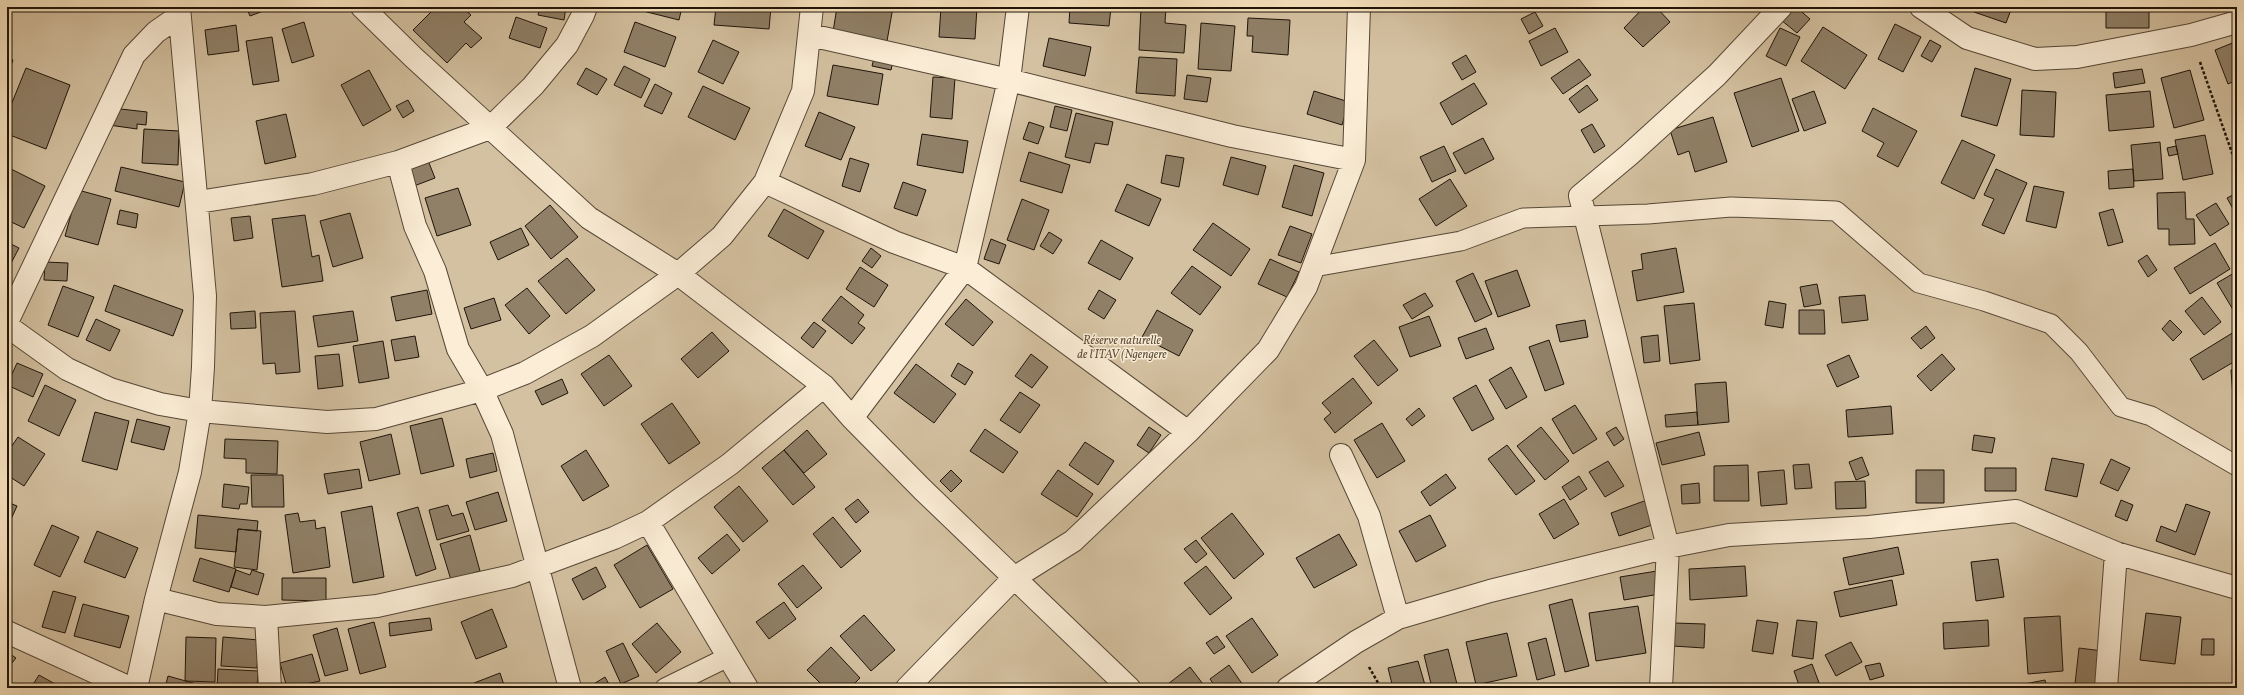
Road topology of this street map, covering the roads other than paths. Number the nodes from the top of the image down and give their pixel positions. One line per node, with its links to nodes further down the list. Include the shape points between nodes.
1 (362, 7): 12 (street)
2 (586, 7): 12 (street, via 567,44 533,86)
3 (812, 7): 10 (street)
4 (1018, 7): 11 (street)
5 (1359, 7): 13 (street)
6 (1781, 7): 17 (street, via 1717,75 1580,196)
7 (1921, 7): 9 (street, via 1967,38 2035,59 2077,57 2191,35)
8 (179, 12): 16 (street); 21 (street, via 134,55)
9 (2237, 22)
10 (810, 35): 11 (street); 15 (street, via 803,91)
11 (1009, 80): 13 (street, via 1232,136); 19 (street)
12 (490, 128): 14 (street); 20 (street, via 589,218)
13 (1354, 160): 18 (street)
14 (398, 162): 16 (street, via 313,184); 24 (street, via 415,226 435,271 458,349)
15 (766, 182): 19 (street, via 894,242); 20 (street, via 722,236)
16 (198, 202): 25 (street, via 205,296)
17 (1586, 216): 18 (lane, via 1523,218 1461,241); 29 (lane, via 1731,207 1836,211 1919,282 2051,324 2079,352 2120,407 2151,416); 31 (street)
18 (1314, 267): 27 (street, via 1306,287 1268,350)
19 (964, 268): 26 (street); 27 (street)
20 (678, 274): 23 (street); 24 (street, via 592,336 525,373)
21 (7, 322)
22 (7, 326): 25 (street, via 67,370 110,389 160,404)
23 (824, 386): 26 (street); 30 (street, via 730,464)
24 (482, 390): 25 (street, via 376,419 327,422); 33 (street, via 502,434)
25 (200, 411): 36 (street, via 190,472)
26 (852, 418): 34 (street)
27 (1188, 432): 34 (street, via 1073,541)
28 (1341, 455): 38 (street, via 1368,516)
29 (2237, 466)
30 (648, 522): 33 (street); 40 (street)
31 (1668, 546): 32 (street, via 1729,535 1869,527 2016,511); 38 (street, via 1490,590); 50 (street)
32 (2116, 553): 35 (street); 51 (street)
33 (538, 567): 37 (street, via 512,576 378,606); 44 (street)
34 (1014, 578): 47 (street); 48 (street)
35 (2237, 588)
36 (156, 599): 37 (street, via 217,614); 42 (street)
37 (266, 617): 43 (street)
38 (1398, 618): 49 (street, via 1356,642)
39 (7, 632): 41 (street)
40 (728, 657): 45 (lane); 46 (street)
41 (130, 688)
42 (136, 688)
43 (270, 688)
44 (570, 688)
45 (666, 688)
46 (747, 688)
47 (907, 688)
48 (1129, 688)
49 (1288, 688)
50 (1661, 688)
51 (2106, 688)

